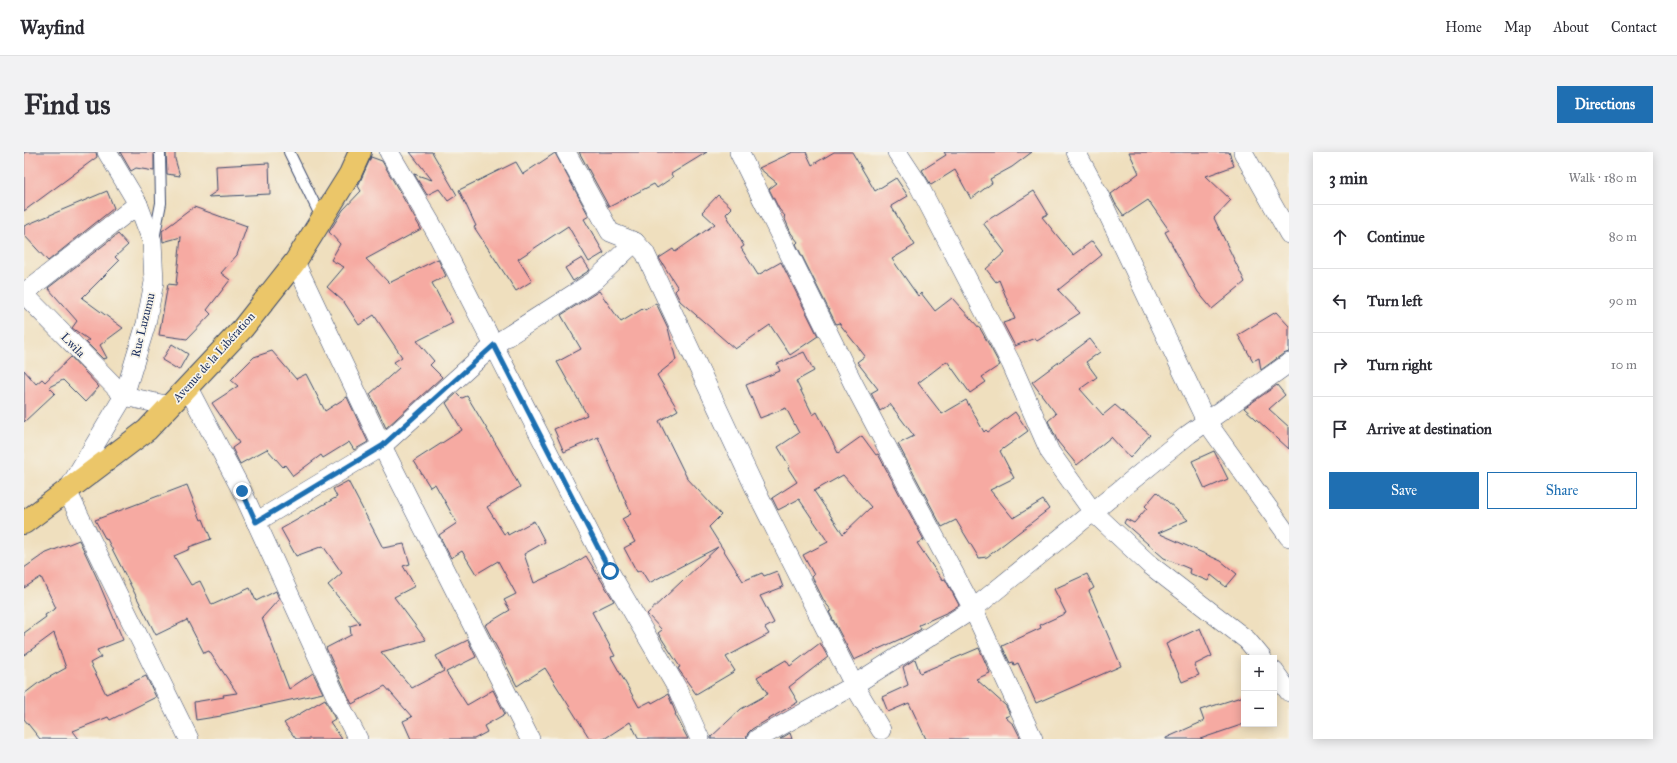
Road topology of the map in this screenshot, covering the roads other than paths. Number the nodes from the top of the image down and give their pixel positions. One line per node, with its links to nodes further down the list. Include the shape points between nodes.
1 (107, 152): 11 (street, Rue Luzumu)
2 (160, 152): 15 (lane, via 161,203)
3 (289, 152): 12 (lane)
4 (360, 152): 12 (highway, Avenue de la Libération, via 350,174)
5 (389, 152): 18 (street, via 436,232)
6 (566, 152): 14 (street, via 610,232)
7 (739, 152): 30 (street, via 854,385)
8 (896, 152): 26 (street, via 918,184 1011,363 1050,452)
9 (1076, 152): 23 (street)
10 (1244, 152): 13 (street)
11 (138, 204): 15 (street, Rue Luzumu); 17 (street)
12 (322, 219): 16 (highway, Avenue de la Libération)
13 (1289, 234)
14 (635, 242): 18 (street, via 594,281); 33 (street, via 645,253 760,499)
15 (152, 247): 21 (street, Rue Luzumu, via 154,282 146,324)
16 (295, 262): 20 (highway, Avenue de la Libération, via 243,328); 24 (street)
17 (24, 293): 21 (street, Lwila)
18 (494, 345): 24 (street); 39 (street, via 610,571 677,688)
19 (1289, 363): 23 (street)
20 (188, 388): 22 (highway, Avenue de la Libération); 27 (street)
21 (124, 396): 22 (street); 25 (street, Rue Luzumu)
22 (170, 406): 25 (highway, Avenue de la Libération, via 147,430)
23 (1206, 421): 26 (street); 29 (street)
24 (382, 446): 27 (street); 38 (street)
25 (67, 491): 28 (highway, Avenue de la Libération); 36 (street)
26 (1093, 512): 30 (street); 31 (street, via 1150,565 1246,640)
27 (256, 522): 37 (street)
28 (24, 523)
29 (1289, 537)
30 (973, 609): 33 (street); 41 (street)
31 (1259, 655)
32 (1277, 675): 34 (street)
33 (854, 685): 35 (street); 40 (street)
34 (1289, 692)
35 (881, 730)
36 (189, 739)
37 (358, 739)
38 (530, 739)
39 (700, 739)
40 (757, 739)
41 (1033, 739)

